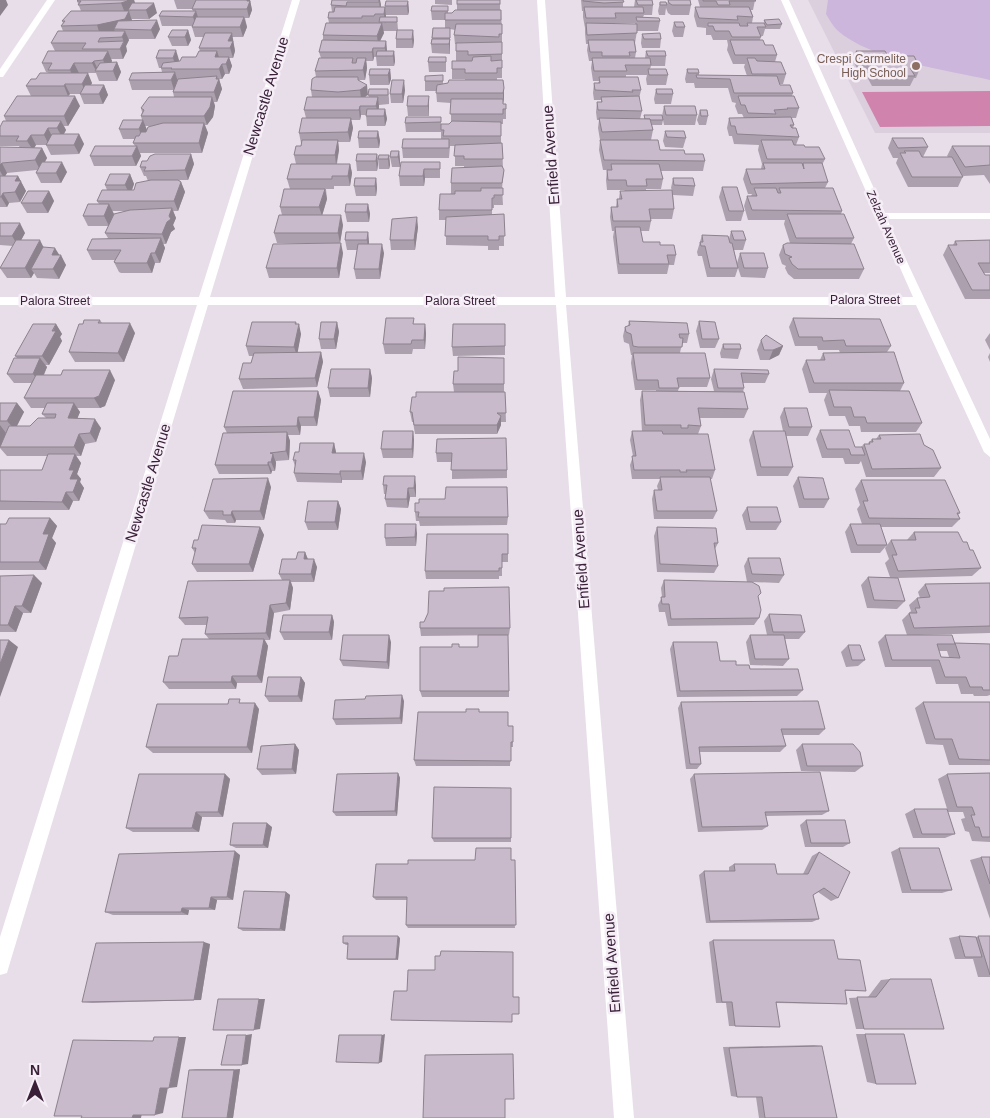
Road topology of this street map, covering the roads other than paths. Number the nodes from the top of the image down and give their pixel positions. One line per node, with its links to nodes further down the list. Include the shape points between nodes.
1 (51, 0): 5 (street)
2 (296, 0): 11 (street, Newcastle Avenue)
3 (541, 0): 8 (street, Enfield Avenue)
4 (785, 0): 6 (street, Zelzah Avenue)
5 (0, 75)
6 (881, 216): 7 (street); 9 (street, Zelzah Avenue)
7 (990, 216)
8 (561, 300): 9 (street, Palora Street); 11 (street, Palora Street); 14 (street, Enfield Avenue)
9 (920, 300): 12 (street, Zelzah Avenue)
10 (0, 301): 11 (street, Palora Street)
11 (204, 301): 13 (street, Newcastle Avenue)
12 (989, 449)
13 (0, 966)
14 (624, 1118)

